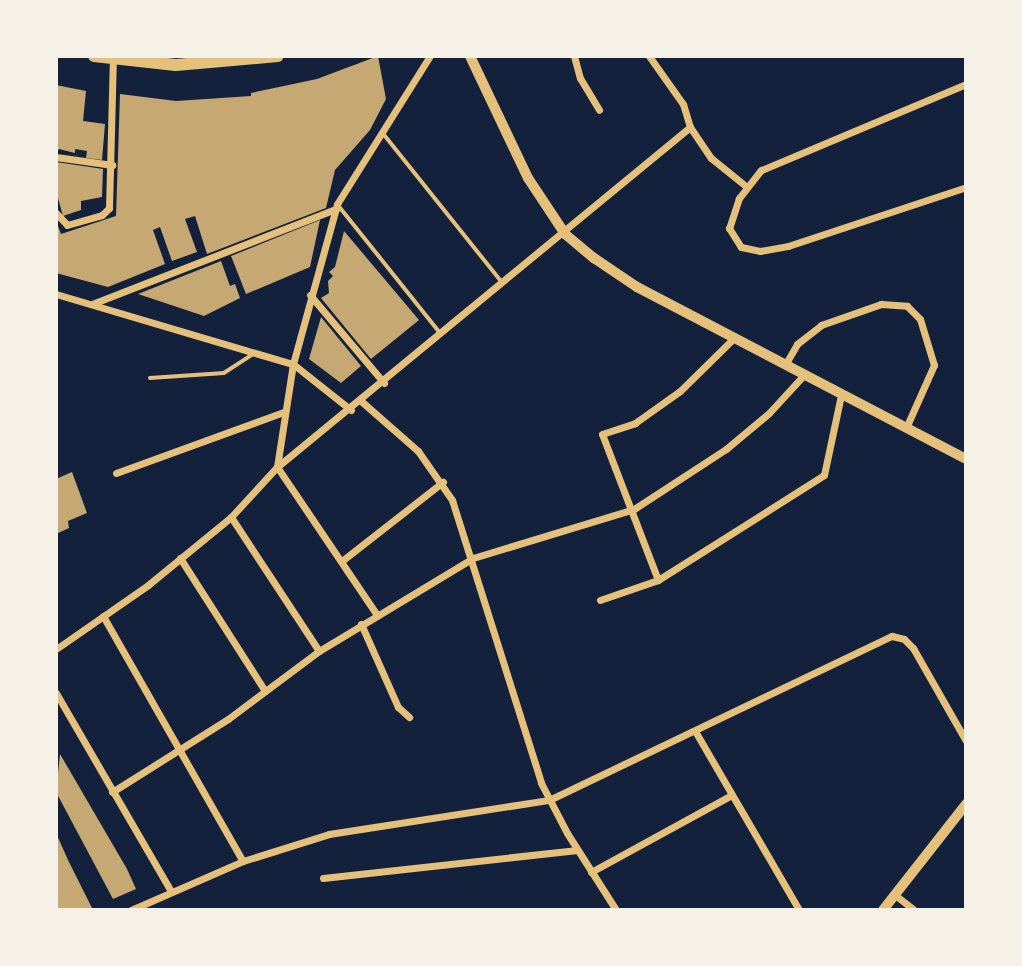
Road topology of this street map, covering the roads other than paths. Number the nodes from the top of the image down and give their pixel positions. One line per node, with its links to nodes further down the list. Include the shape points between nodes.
1 (94, 56): 7 (main road)
2 (278, 56): 7 (main road, via 202,65)
3 (430, 56): 11 (street)
4 (574, 56): 9 (street, via 580,78)
5 (649, 56): 10 (street, via 683,104)
6 (469, 57): 18 (street, via 528,177)
7 (113, 60): 13 (street)
8 (966, 83): 14 (street, via 781,158 761,170)
9 (599, 110)
10 (690, 127): 14 (street, via 711,158); 18 (street)
11 (383, 133): 16 (street); 19 (lane)
12 (56, 157): 13 (street)
13 (112, 165): 17 (street, via 111,197 102,215 67,225)
14 (747, 187): 15 (street, via 729,228 741,247 760,251 821,238)
15 (966, 187)
16 (336, 207): 21 (street); 22 (street); 23 (lane)
17 (56, 214)
18 (565, 234): 19 (street); 24 (street, via 637,287)
19 (504, 284): 23 (street)
20 (56, 294): 22 (street)
21 (310, 295): 26 (street); 30 (street)
22 (91, 304): 25 (street)
23 (442, 335): 30 (street)
24 (734, 337): 27 (street); 40 (street, via 680,391 635,423 601,434)
25 (255, 353): 26 (street); 29 (lane, via 224,373)
26 (293, 364): 33 (street); 34 (street)
27 (785, 365): 28 (street); 35 (street, via 797,344 821,325 880,304 907,306 920,319 934,365)
28 (803, 376): 31 (street); 40 (street, via 726,449)
29 (150, 378)
30 (384, 383): 32 (street)
31 (841, 395): 35 (street); 45 (street, via 824,475)
32 (361, 401): 33 (street); 39 (street, via 418,451)
33 (351, 410): 37 (street)
34 (284, 411): 37 (street); 38 (street)
35 (906, 428): 36 (street)
36 (966, 459)
37 (277, 467): 41 (street); 44 (street)
38 (116, 473)
39 (443, 482): 43 (street); 44 (street)
40 (634, 509): 43 (street); 45 (street)
41 (231, 517): 42 (street); 51 (street)
42 (180, 558): 48 (street); 52 (street)
43 (473, 558): 47 (street); 60 (street, via 522,729)
44 (343, 560): 47 (street)
45 (658, 580): 46 (street)
46 (600, 600)
47 (377, 615): 49 (street)
48 (103, 616): 50 (street); 57 (street)
49 (361, 624): 51 (street); 54 (street, via 398,707)
50 (56, 649)
51 (319, 651): 52 (street)
52 (265, 691): 57 (street)
53 (56, 693): 58 (street)
54 (410, 717)
55 (695, 731): 56 (street, via 892,636 913,648); 59 (street); 60 (street)
56 (966, 741)
57 (181, 749): 58 (street); 63 (street)
58 (112, 792): 66 (street)
59 (730, 796): 64 (street); 70 (street)
60 (549, 800): 62 (street); 63 (street, via 353,829)
61 (966, 804): 67 (main road)
62 (577, 850): 64 (street); 65 (street)
63 (243, 861): 66 (street)
64 (591, 872): 69 (street)
65 (323, 878)
66 (171, 891): 68 (street)
67 (895, 895): 71 (main road); 72 (street)
68 (131, 910)
69 (613, 910)
70 (799, 910)
71 (883, 910)
72 (914, 910)

